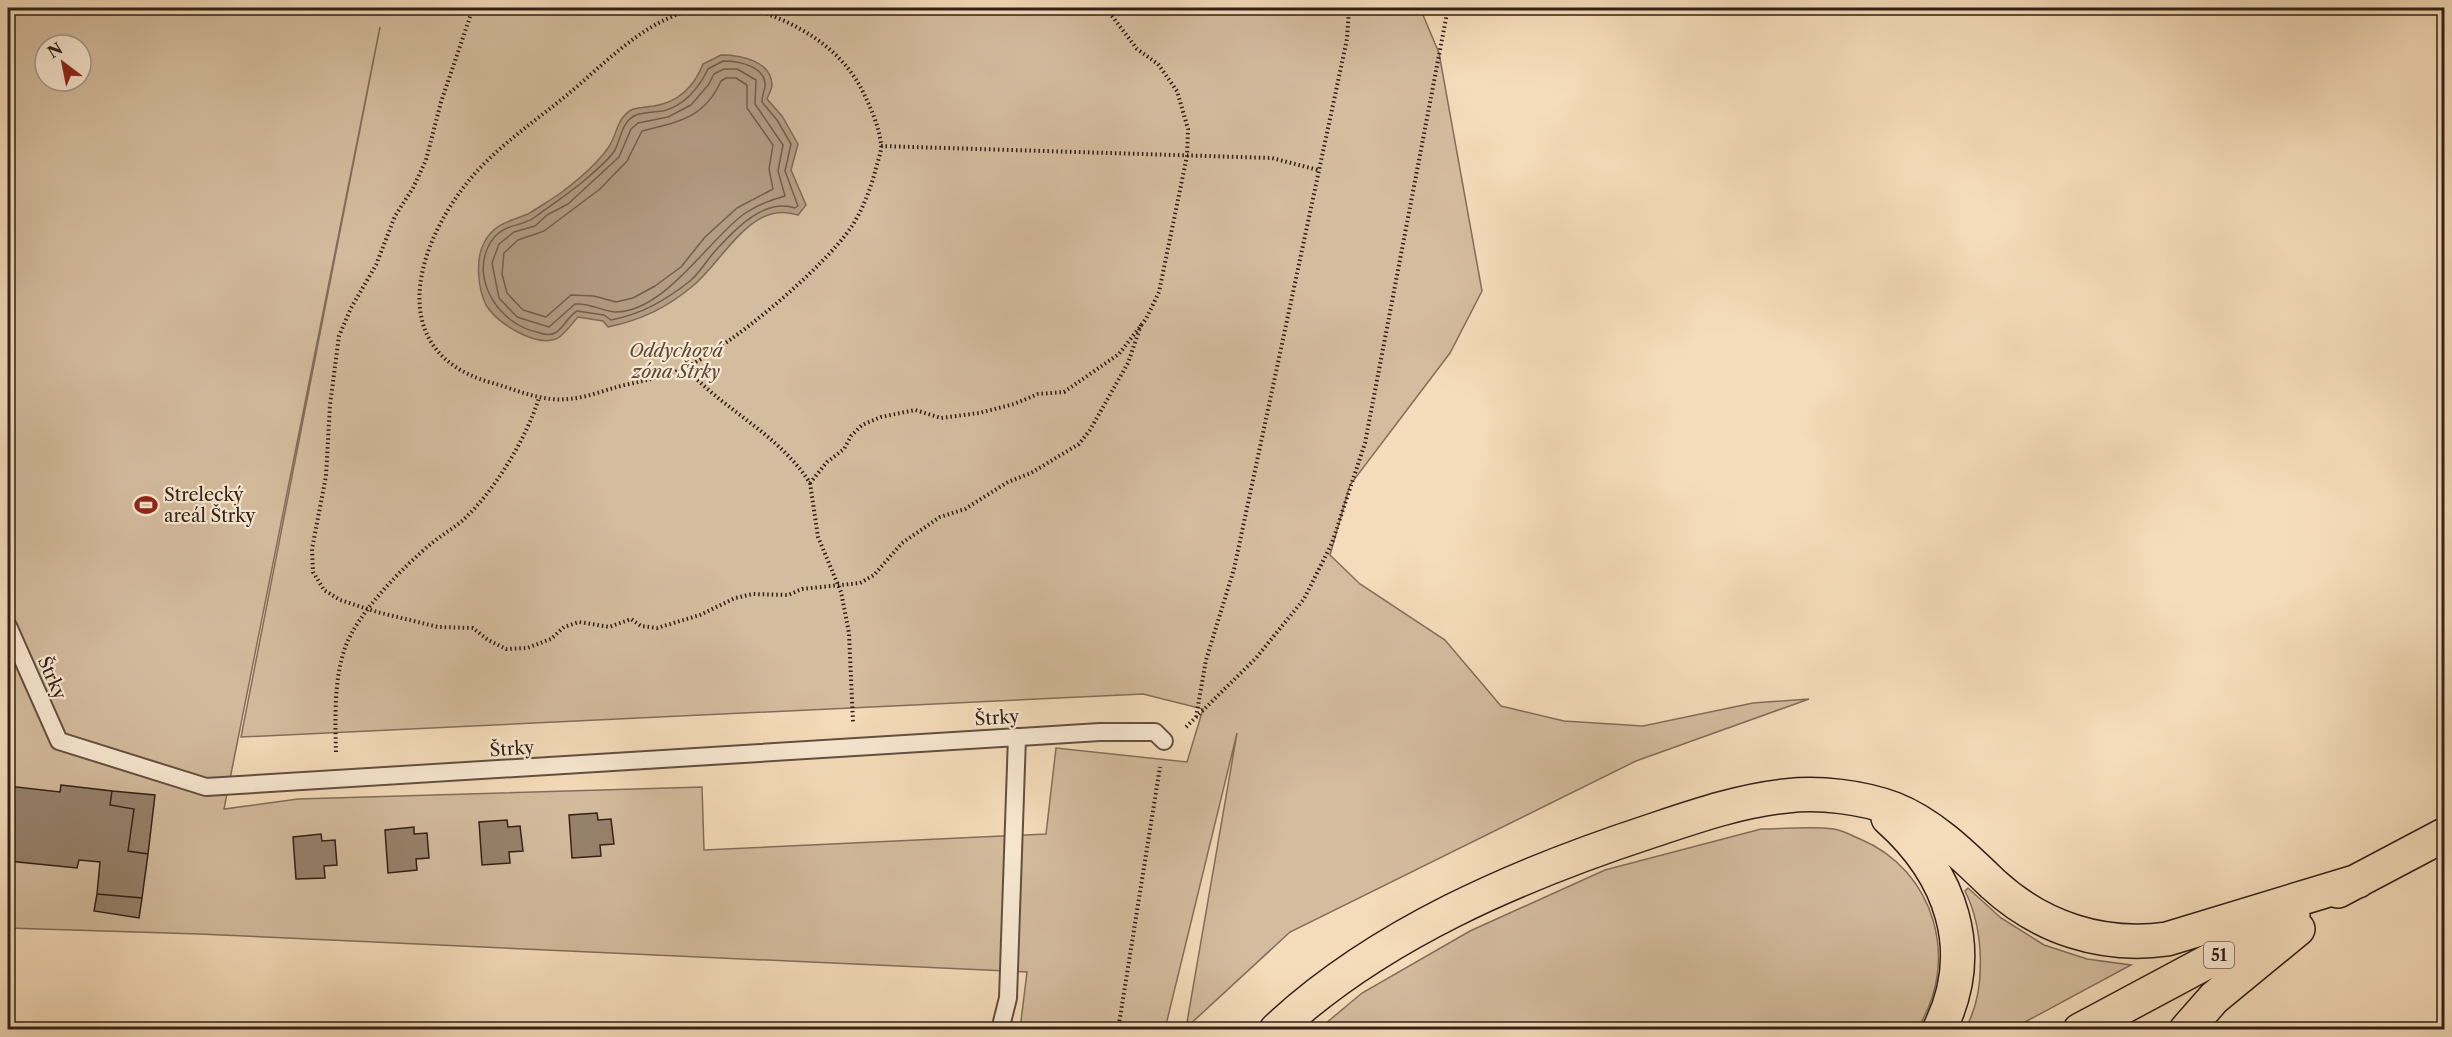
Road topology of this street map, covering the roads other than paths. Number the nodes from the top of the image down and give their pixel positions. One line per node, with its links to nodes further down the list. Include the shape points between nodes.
1 (8, 626): 2 (lane, Štrky, via 59,741 206,787)
2 (1017, 737): 3 (lane, Štrky, via 1155,732); 7 (lane, via 1008,998)
3 (1164, 741)
4 (1874, 804): 6 (main road, via 1894,809 1946,842 2023,908 2057,926 2105,940 2167,939); 8 (main road, via 1844,797 1788,795 1725,807 1584,853 1479,898 1377,953 1310,998); 9 (main road, via 1928,863 1949,904 1959,957 1953,993)
5 (2445, 835): 6 (main road, 51)
6 (2358, 881): 10 (main road, 51); 11 (main road, via 2214,998)
7 (1000, 1029)
8 (1276, 1029)
9 (1939, 1029)
10 (2080, 1029)
11 (2186, 1029)

